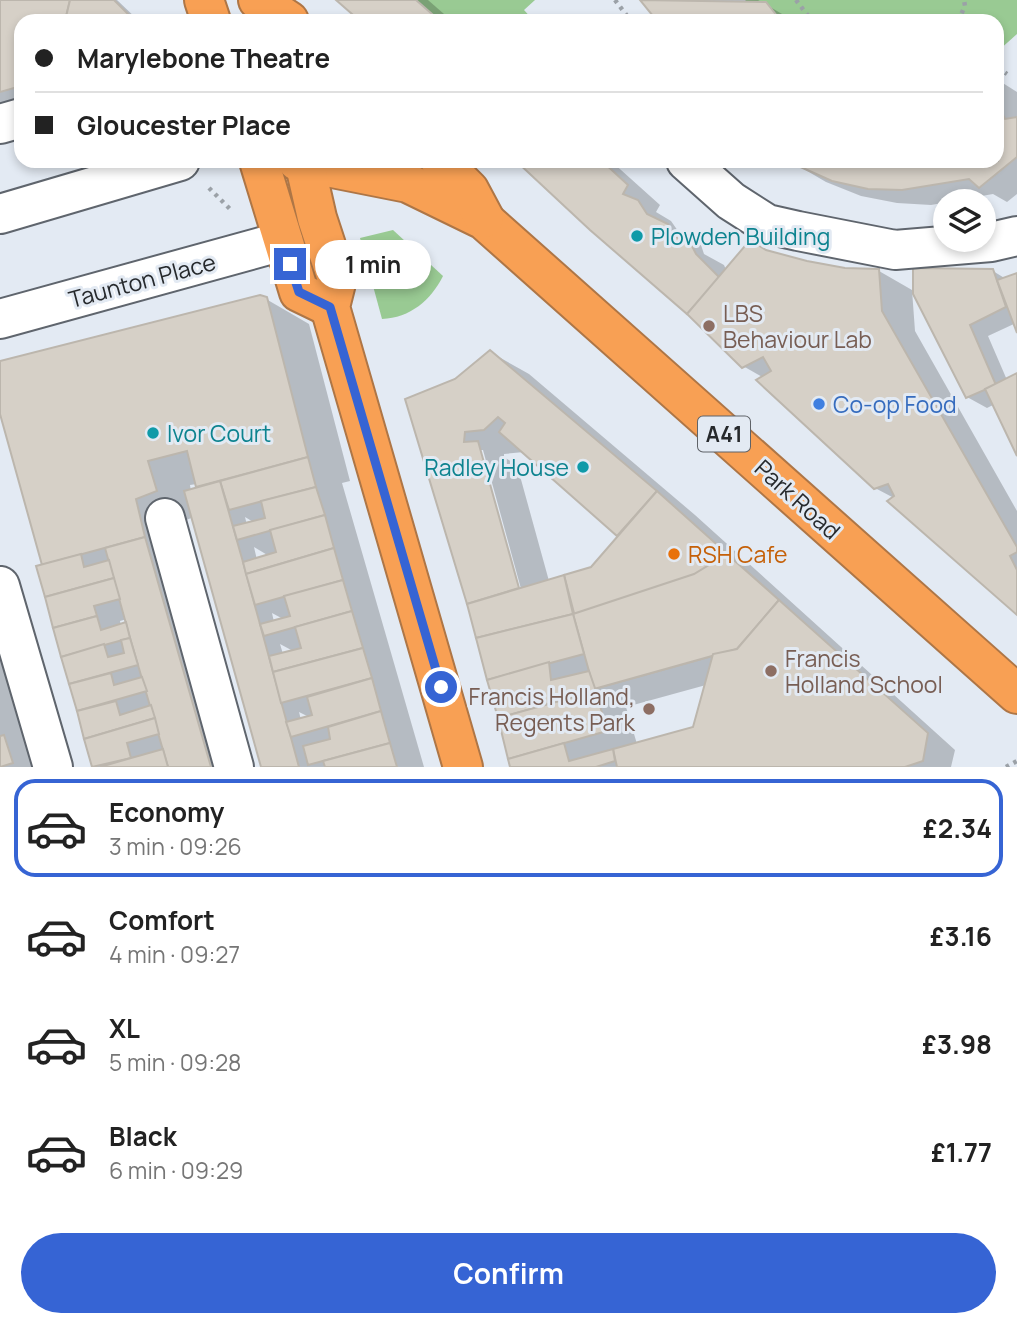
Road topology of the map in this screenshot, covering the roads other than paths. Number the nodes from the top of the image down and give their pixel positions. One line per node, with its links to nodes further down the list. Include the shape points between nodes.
1 (256, 0): 2 (highway)
2 (278, 14)
3 (156, 168): 9 (street)
4 (261, 168): 12 (highway)
5 (304, 168): 13 (highway, via 337,279)
6 (332, 168): 10 (highway, Park Road / A41, via 408,183)
7 (447, 168): 10 (highway, Park Road / A41, via 469,190)
8 (694, 168): 11 (street, via 731,201 767,224 824,250 895,250)
9 (0, 214)
10 (484, 220): 17 (highway, Park Road / A41)
11 (1017, 236)
12 (283, 241): 13 (highway, via 299,292); 14 (street, Taunton Place)
13 (330, 307): 20 (highway)
14 (0, 319)
15 (165, 519): 19 (street)
16 (0, 586): 18 (street)
17 (1017, 694)
18 (53, 767)
19 (234, 767)
20 (463, 767)

